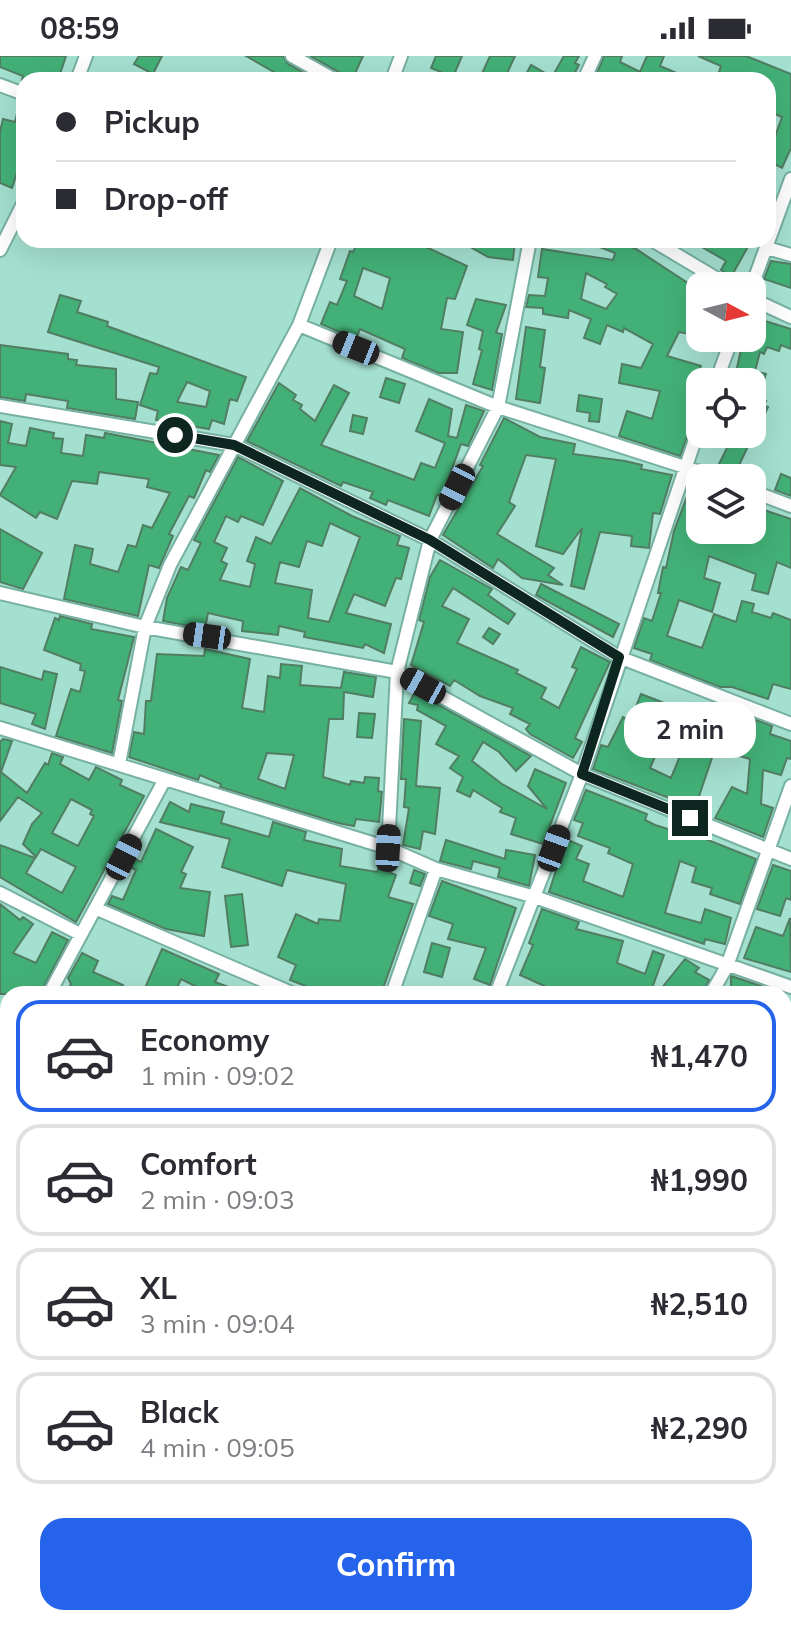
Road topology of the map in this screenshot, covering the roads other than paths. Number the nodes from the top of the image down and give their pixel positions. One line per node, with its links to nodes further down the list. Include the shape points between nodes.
1 (292, 56): 2 (street)
2 (321, 72)
3 (791, 179): 5 (street)
4 (16, 218): 10 (street)
5 (776, 222)
6 (328, 248): 16 (street)
7 (528, 248): 18 (street)
8 (665, 248): 12 (street)
9 (767, 248): 11 (street); 13 (street)
10 (0, 250)
11 (791, 255)
12 (706, 272)
13 (758, 272)
14 (766, 305): 15 (street)
15 (791, 317)
16 (299, 325): 18 (street); 19 (street)
17 (0, 406): 19 (street)
18 (498, 407): 21 (street); 24 (street)
19 (234, 445): 24 (street); 26 (street, via 170,565)
20 (691, 448): 21 (street)
21 (685, 465): 27 (street)
22 (766, 496): 23 (street)
23 (791, 506)
24 (430, 540): 27 (street); 28 (street)
25 (0, 593): 26 (street)
26 (145, 627): 28 (street); 31 (street)
27 (619, 657): 29 (street); 32 (street)
28 (397, 672): 32 (street); 35 (street)
29 (791, 724)
30 (0, 728): 31 (street)
31 (119, 764): 33 (street)
32 (582, 774): 36 (street); 40 (street)
33 (165, 779): 35 (street); 41 (street)
34 (791, 786): 36 (street)
35 (388, 848): 38 (street)
36 (770, 851): 37 (street); 43 (street)
37 (791, 859)
38 (436, 869): 40 (street); 46 (street)
39 (0, 893): 42 (street)
40 (535, 897): 43 (street); 47 (street)
41 (97, 909): 42 (street); 45 (street)
42 (80, 934): 44 (street)
43 (727, 966): 48 (street); 49 (street)
44 (53, 986)
45 (275, 986)
46 (395, 986)
47 (499, 986)
48 (716, 986)
49 (788, 986)

